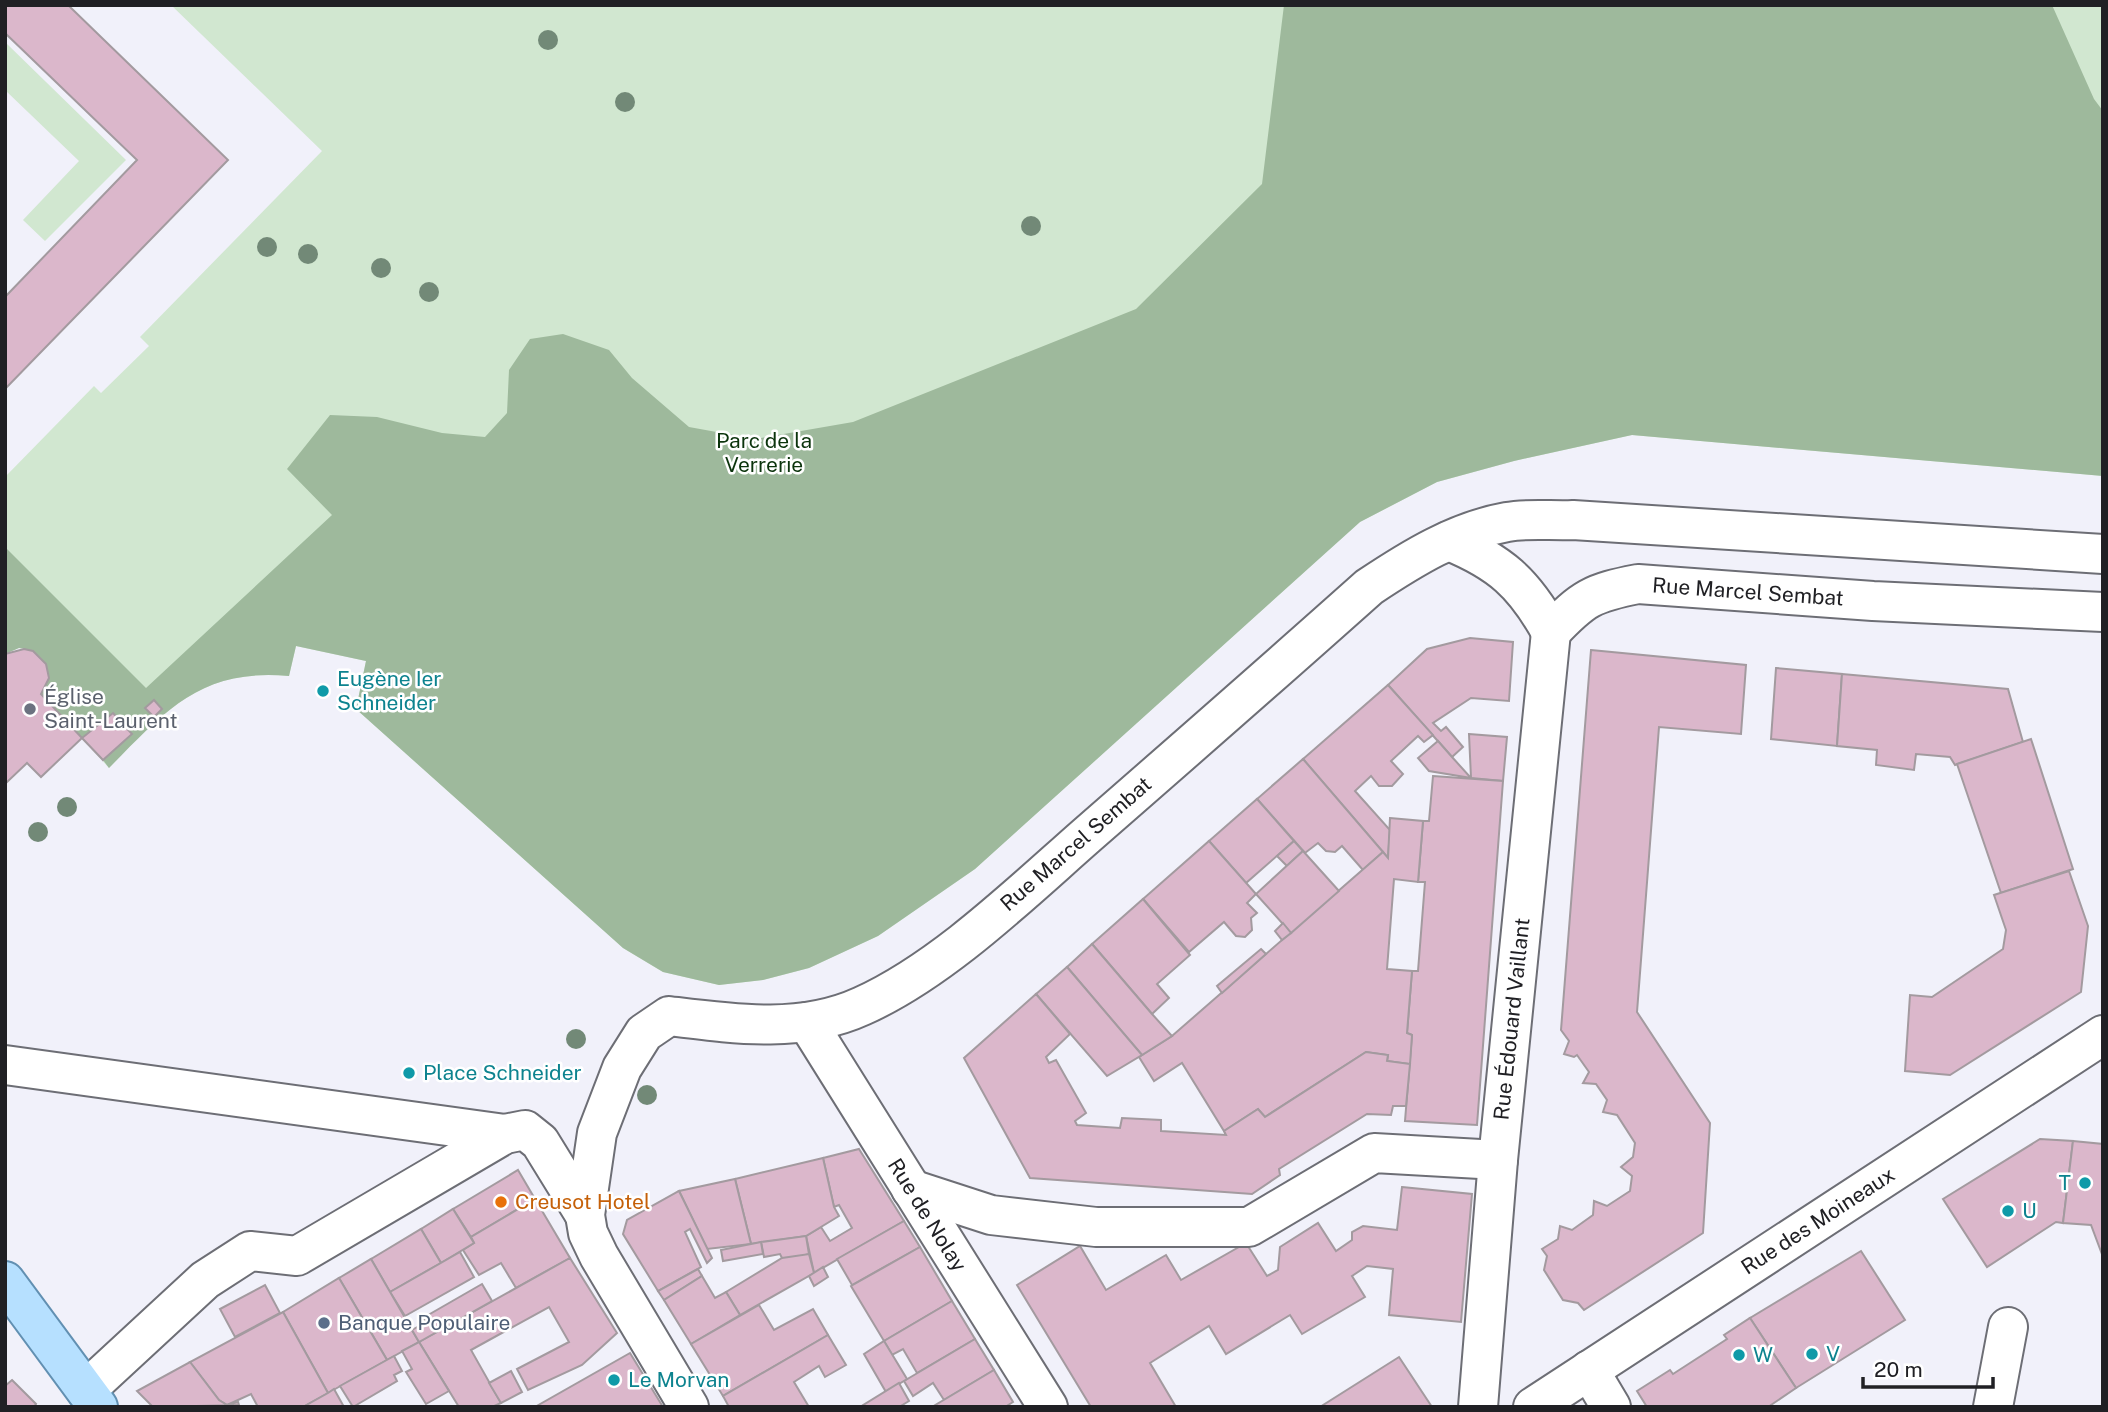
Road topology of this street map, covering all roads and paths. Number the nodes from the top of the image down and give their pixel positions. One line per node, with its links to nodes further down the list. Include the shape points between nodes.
1 (1449, 541): 2 (street, Rue Marcel Sembat, via 1508,522 1573,520); 4 (street, via 1501,567 1525,590); 5 (street, Rue Marcel Sembat, via 1368,587 1024,891 923,971 861,1007)
2 (2103, 554)
3 (2103, 612): 4 (street, Rue Marcel Sembat, via 1638,584 1602,591 1579,602)
4 (1550, 632): 9 (street, Rue Édouard Vaillant)
5 (807, 1022): 10 (street, Rue de Nolay); 11 (street, Rue Marcel Sembat, via 751,1026 669,1016 644,1033 622,1068 597,1133)
6 (2103, 1035): 14 (street, Rue des Moineaux)
7 (5, 1065): 8 (street)
8 (505, 1135): 11 (street, via 525,1130 540,1142); 15 (street, via 297,1256 250,1251 205,1280)
9 (1498, 1160): 10 (street, via 1374,1153 1249,1227 1083,1225 992,1214); 18 (street, Rue Édouard Vaillant)
10 (911, 1189): 17 (street, Rue de Nolay)
11 (585, 1215): 16 (street, via 599,1256)
12 (5, 1281): 15 (main road)
13 (2008, 1327): 21 (street)
14 (1589, 1370): 19 (street, Rue des Moineaux); 20 (street)
15 (92, 1398)
16 (689, 1407)
17 (1048, 1407)
18 (1478, 1407)
19 (1533, 1407)
20 (1611, 1407)
21 (1993, 1407)

